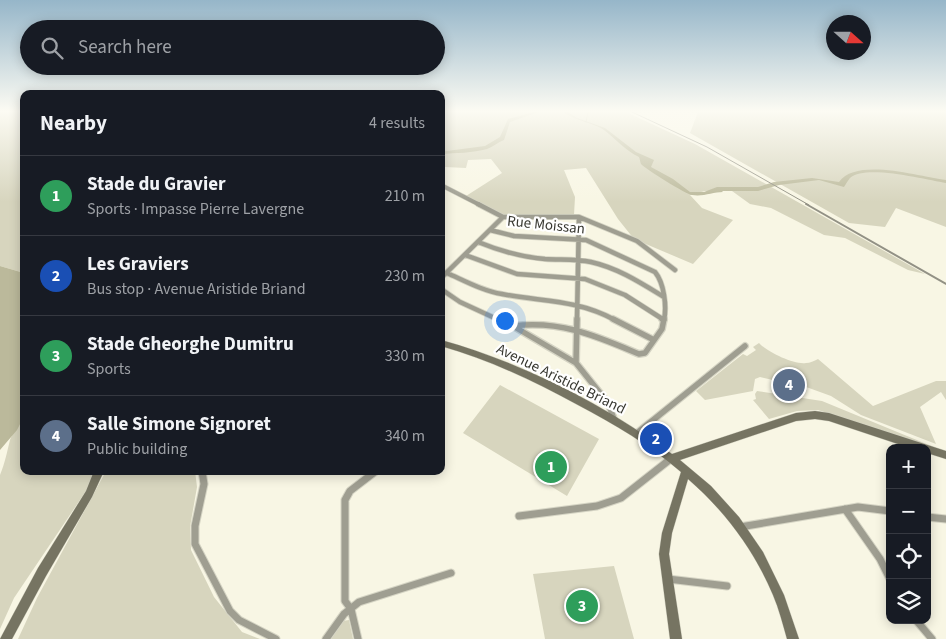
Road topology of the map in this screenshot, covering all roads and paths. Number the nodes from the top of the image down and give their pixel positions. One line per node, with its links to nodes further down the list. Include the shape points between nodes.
1 (445, 187): 3 (street)
2 (579, 216): 3 (street); 5 (street); 9 (street, via 637,241)
3 (503, 217): 4 (street)
4 (490, 230): 5 (street, Rue Moissan, via 529,238); 6 (street)
5 (579, 239): 8 (street); 13 (street, Rue Moissan, via 655,272 660,278)
6 (478, 242): 7 (street); 8 (street, via 531,258)
7 (465, 254): 10 (street); 11 (street, via 517,274)
8 (579, 260): 11 (street); 13 (street, via 627,275)
9 (675, 270)
10 (447, 273): 14 (street, via 500,294)
11 (578, 279): 14 (street); 15 (street, via 609,287)
12 (445, 292): 16 (street)
13 (664, 297): 15 (street, Rue Moissan)
14 (578, 304): 17 (street); 18 (street)
15 (664, 320): 18 (street)
16 (512, 326): 17 (street, via 539,323); 21 (street)
17 (578, 330): 18 (street, via 639,354 645,353); 21 (street)
18 (654, 340)
19 (445, 344): 22 (street, Avenue Aristide Briand, via 493,359)
20 (745, 346): 23 (street)
21 (576, 362): 22 (street, via 608,404)
22 (614, 419): 23 (street, Avenue Aristide Briand)
23 (636, 433): 27 (street, Avenue Aristide Briand)
24 (911, 444): 27 (street, via 815,415 796,417)
25 (931, 450): 26 (street)
26 (946, 455)
27 (672, 458): 28 (street, Avenue Aristide Briand); 34 (street, via 621,498 597,506)
28 (686, 470): 37 (street, Avenue Aristide Briand, via 708,489); 40 (street, via 667,532 664,554)
29 (97, 475): 44 (street)
30 (203, 475): 45 (street, via 195,544 230,611 239,620)
31 (371, 475): 42 (street, via 350,491 345,500 345,601)
32 (845, 509): 33 (street); 37 (street); 38 (street)
33 (886, 510)
34 (519, 516)
35 (931, 517): 36 (street)
36 (946, 519)
37 (739, 527): 49 (street, Avenue Aristide Briand, via 759,553 777,588)
38 (886, 571)
39 (451, 573): 42 (street, via 359,602)
40 (667, 579): 41 (street); 48 (street)
41 (727, 586)
42 (351, 609): 46 (street); 47 (street)
43 (919, 624): 50 (street)
44 (6, 639)
45 (276, 639)
46 (326, 639)
47 (358, 639)
48 (676, 639)
49 (793, 639)
50 (932, 639)

